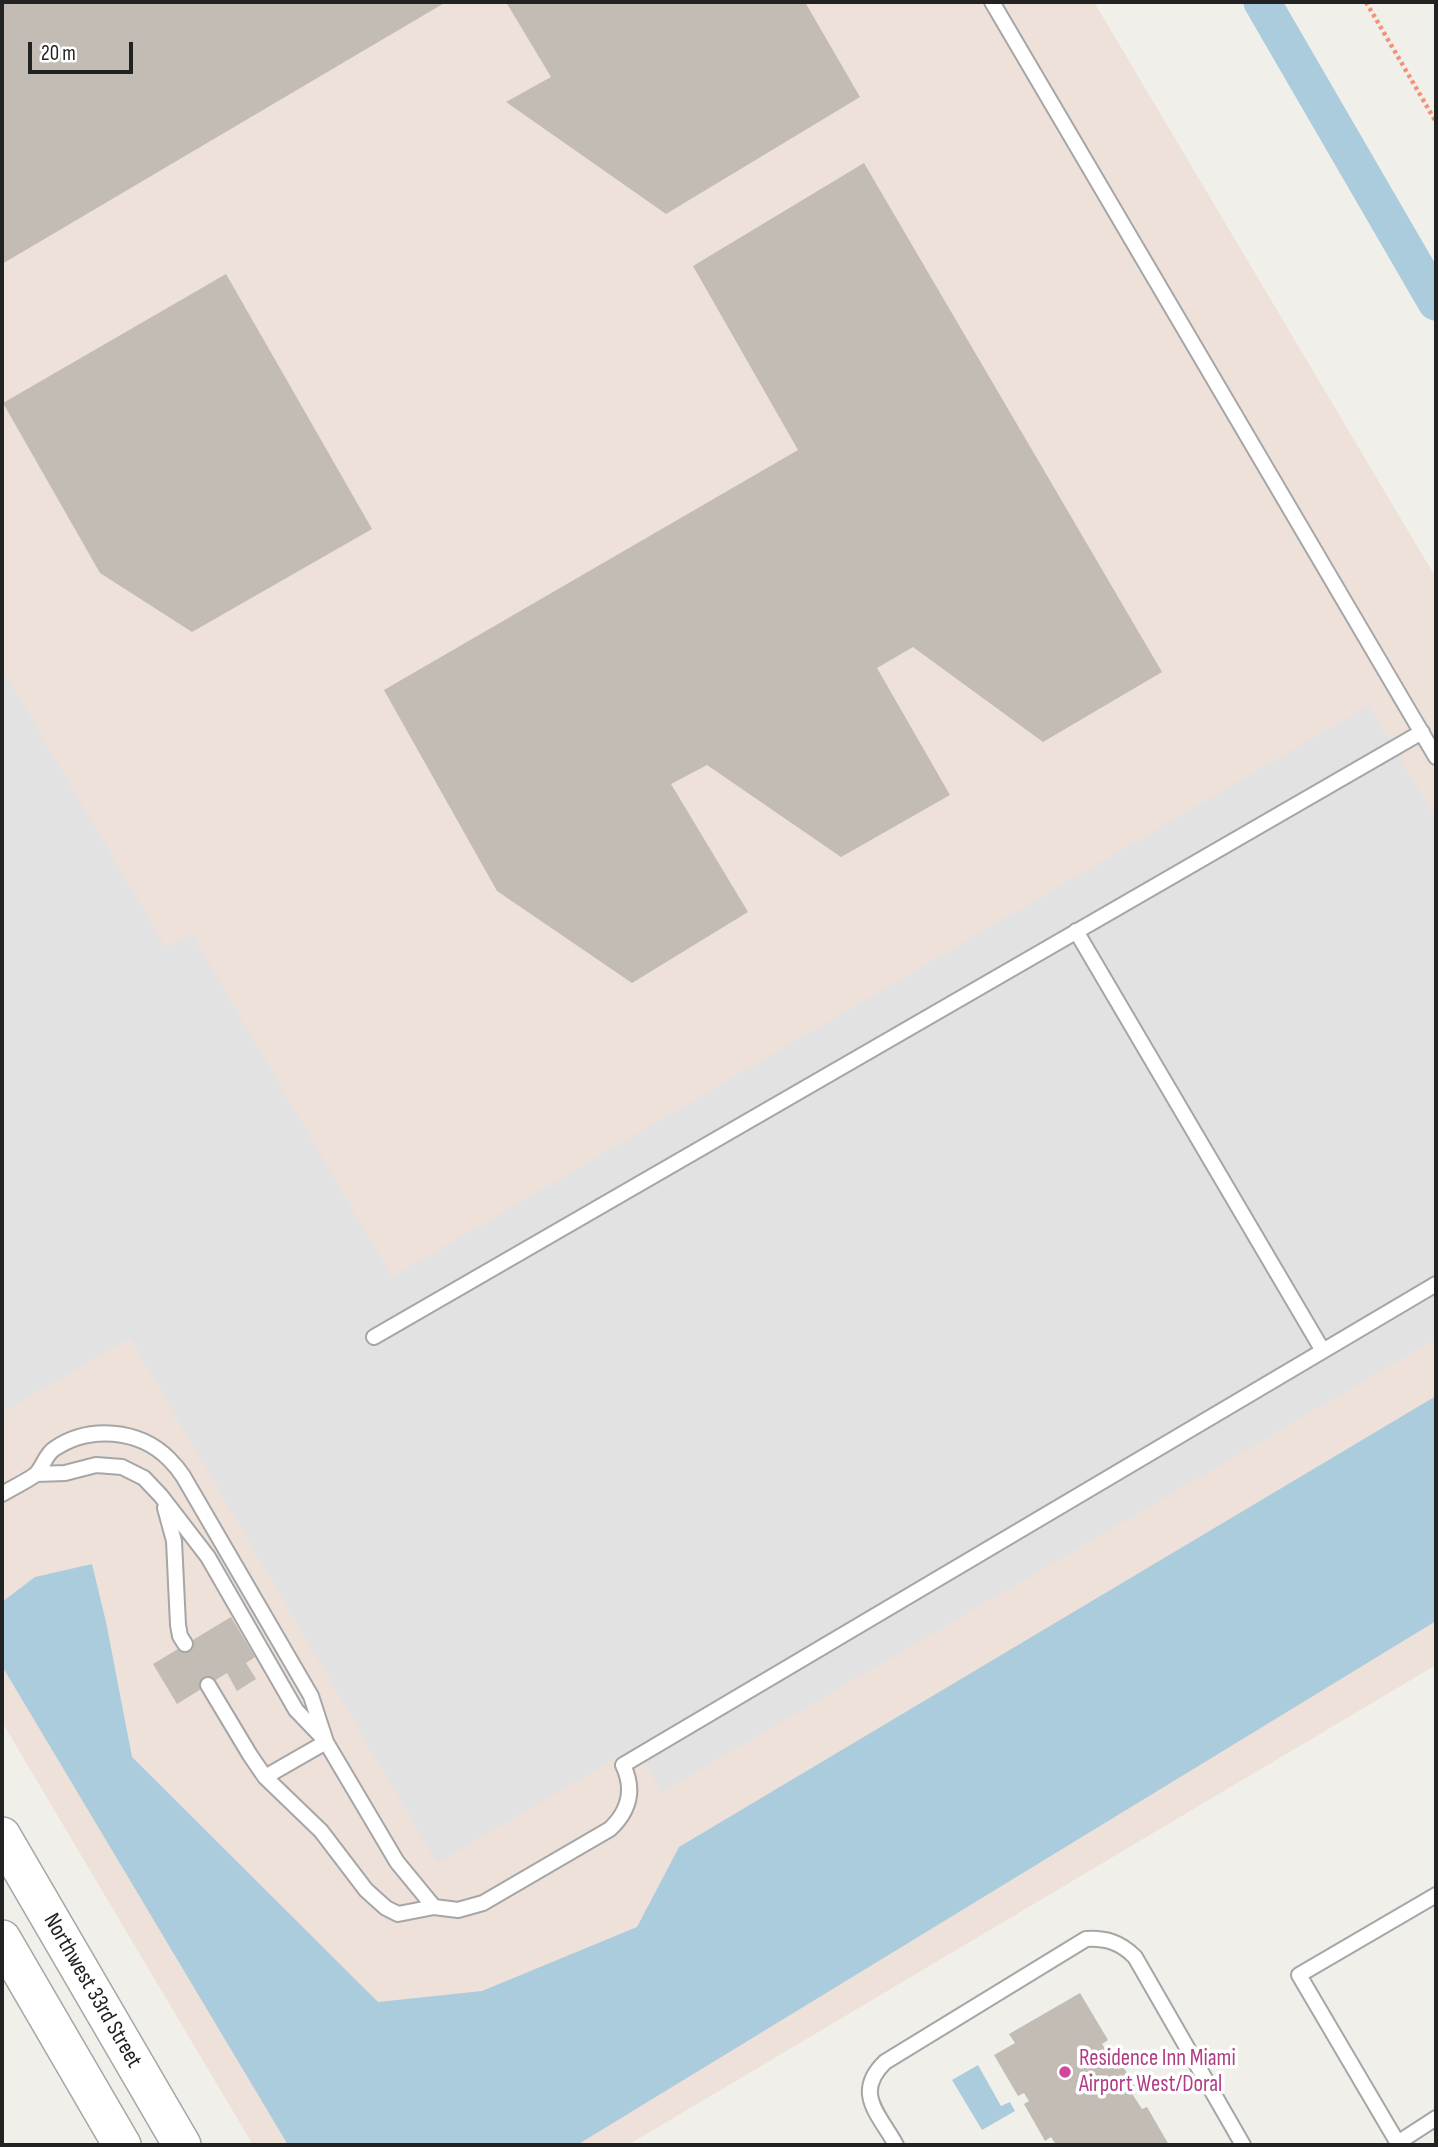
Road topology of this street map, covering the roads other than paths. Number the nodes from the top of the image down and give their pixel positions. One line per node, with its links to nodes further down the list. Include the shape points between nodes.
1 (992, 2): 2 (lane)
2 (1422, 732): 3 (lane); 4 (lane)
3 (1436, 757)
4 (1076, 932): 6 (lane); 7 (lane)
5 (1436, 1284): 7 (lane)
6 (374, 1337)
7 (1323, 1351): 17 (lane, via 624,1765 630,1787 628,1804 610,1829 483,1903 458,1910)
8 (36, 1474): 9 (lane); 10 (lane, via 96,1465 122,1467 144,1478); 13 (lane, via 52,1450 93,1433 129,1436 168,1457 311,1696)
9 (2, 1494)
10 (161, 1496): 11 (lane, via 174,1541 178,1625); 13 (lane, via 208,1558 296,1710)
11 (185, 1644)
12 (208, 1685): 14 (lane)
13 (326, 1742): 14 (lane); 17 (lane, via 397,1862)
14 (265, 1777): 17 (lane, via 314,1823 366,1890 386,1908 398,1914)
15 (2, 1836): 22 (street, Northwest 33rd Street)
16 (1436, 1895): 20 (lane, via 1299,1975)
17 (434, 1907)
18 (2, 1939): 21 (street)
19 (1436, 2118): 20 (lane)
20 (1399, 2143)
21 (122, 2145)
22 (182, 2145)
23 (896, 2145): 24 (lane, via 869,2097 876,2071 1086,1940 1102,1938 1118,1943 1135,1957)
24 (1243, 2145)

